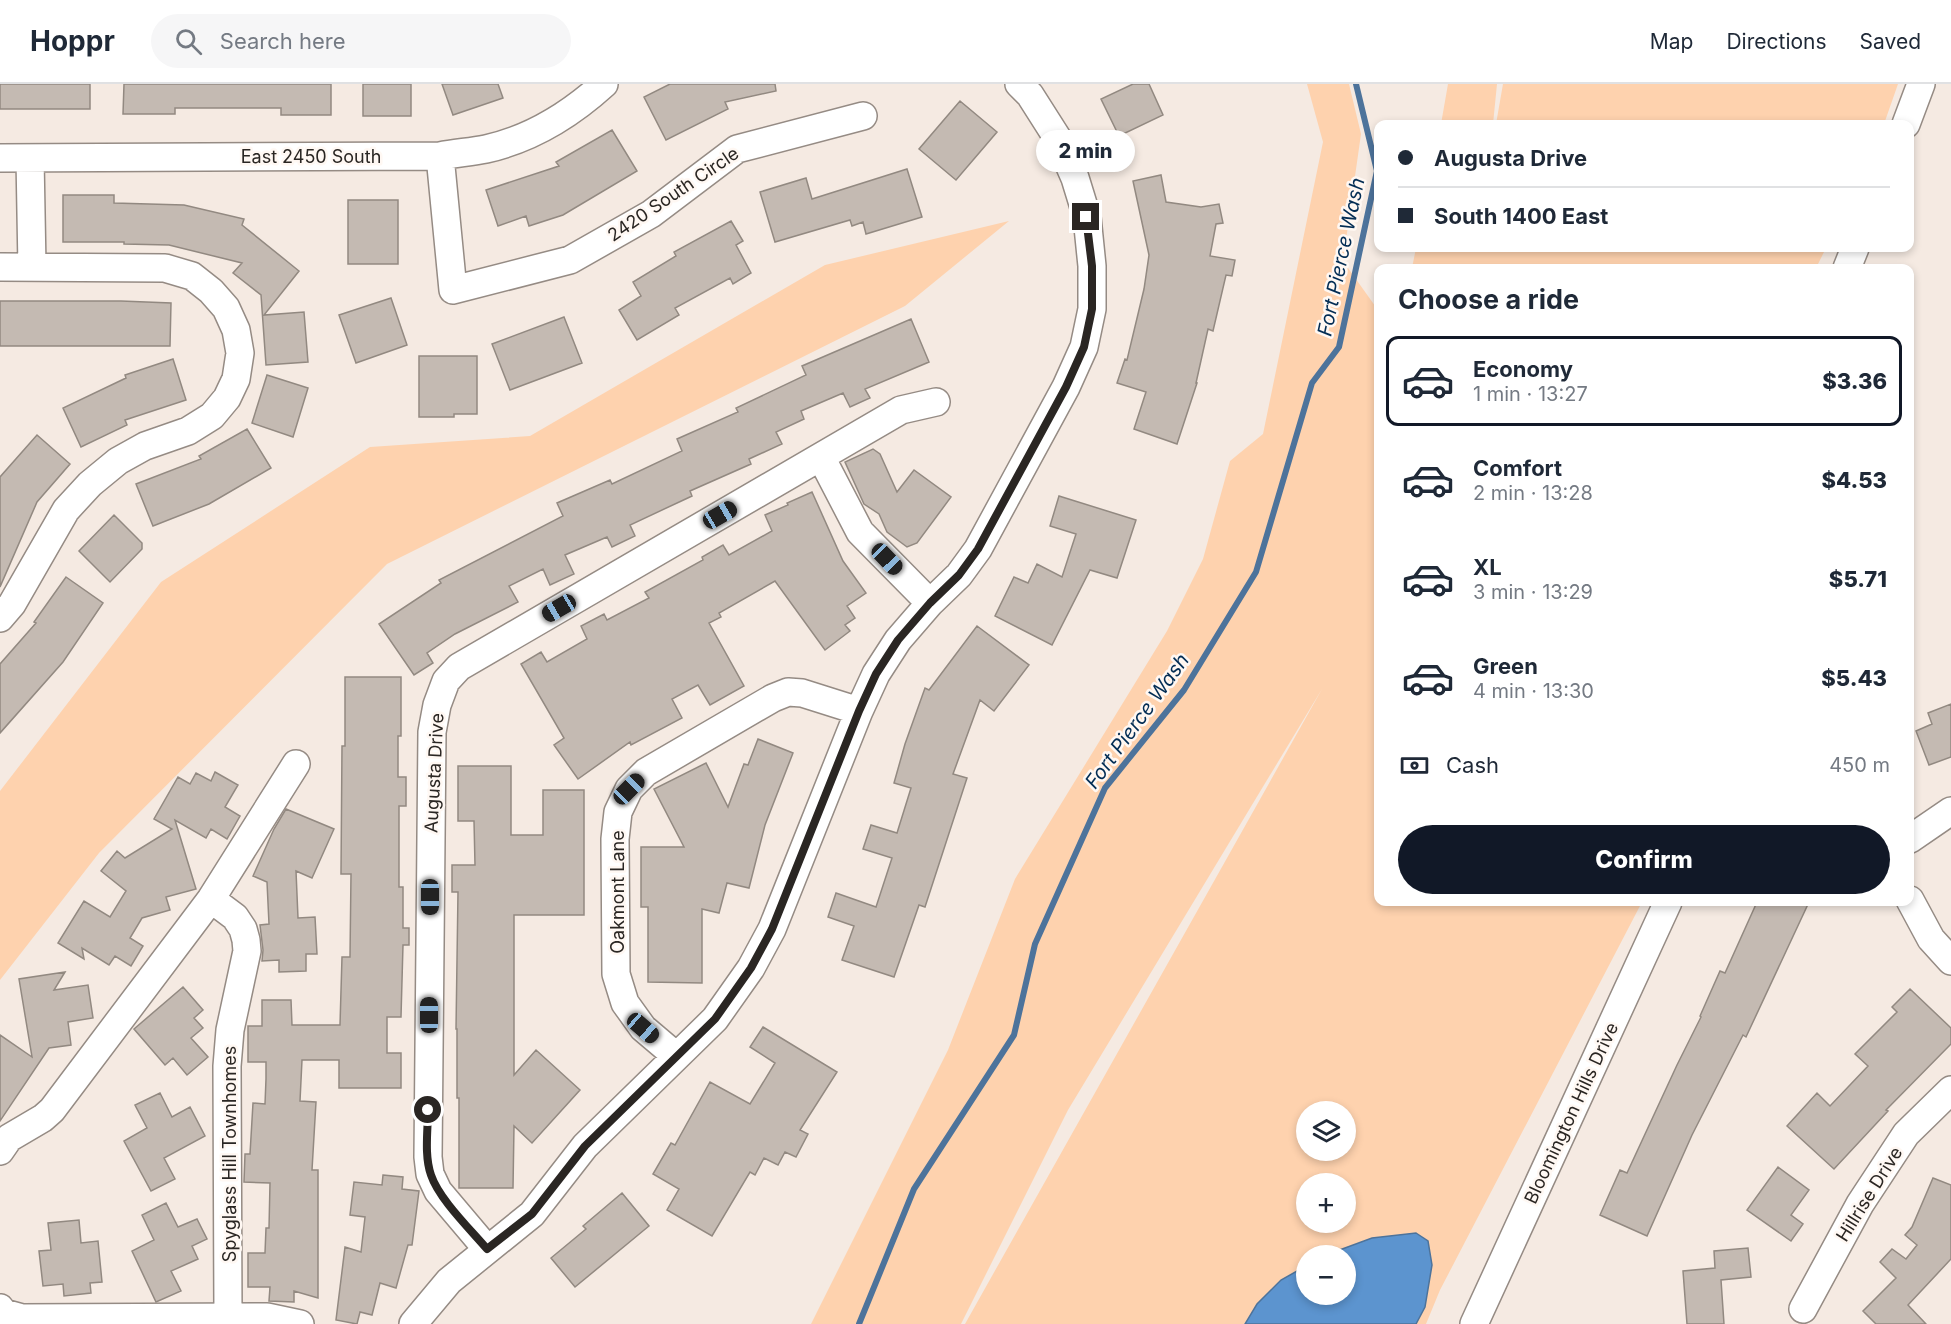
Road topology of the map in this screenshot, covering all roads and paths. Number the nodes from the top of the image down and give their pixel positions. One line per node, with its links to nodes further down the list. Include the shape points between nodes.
1 (604, 84): 6 (street, East 2450 South, via 561,118 525,136 488,148)
2 (1019, 84): 13 (street, via 1058,139 1075,178 1086,217 1092,309 1084,347 1066,387 978,549 959,575)
3 (1922, 84): 5 (street)
4 (863, 116): 6 (street, 2420 South Circle, via 737,149 651,214 570,260 453,290)
5 (1908, 120)
6 (440, 156): 8 (street, East 2450 South)
7 (0, 158): 8 (street, East 2450 South)
8 (30, 158): 10 (street)
9 (0, 267): 10 (street)
10 (32, 267): 14 (street, via 165,268 192,276 226,308 236,330 240,353 236,379 212,416 188,431 145,446 118,461 66,510)
11 (936, 402): 12 (street, Augusta Drive, via 901,410)
12 (821, 457): 13 (street, via 860,532); 26 (street, Augusta Drive, via 459,667 446,681 432,732 428,1157 438,1191)
13 (930, 603): 15 (street, via 898,640)
14 (0, 618)
15 (859, 711): 23 (street, via 772,929 751,968 715,1019); 23 (street, Oakmont Lane, via 788,692 646,772 629,789 618,812 615,839 616,974 626,1003 643,1028)
16 (296, 764): 19 (street)
17 (1951, 810): 18 (street)
18 (1914, 836)
19 (211, 899): 25 (street, via 52,1110 9,1138); 29 (street, Spyglass Hill Townhomes, via 235,917 243,929 247,951 230,1030 227,1066)
20 (1666, 906): 32 (street, Bloomington Hills Drive)
21 (1913, 906): 22 (street, via 1931,939)
22 (1951, 962)
23 (676, 1056): 26 (street, via 585,1146 532,1214)
24 (1951, 1090): 28 (street, Hillrise Drive, via 1906,1134 1860,1204)
25 (0, 1151)
26 (487, 1249): 31 (street, via 449,1281)
27 (0, 1308): 29 (street, via 22,1318)
28 (1803, 1309)
29 (228, 1317): 30 (street, via 267,1317)
30 (300, 1324)
31 (413, 1324)
32 (1473, 1324)

